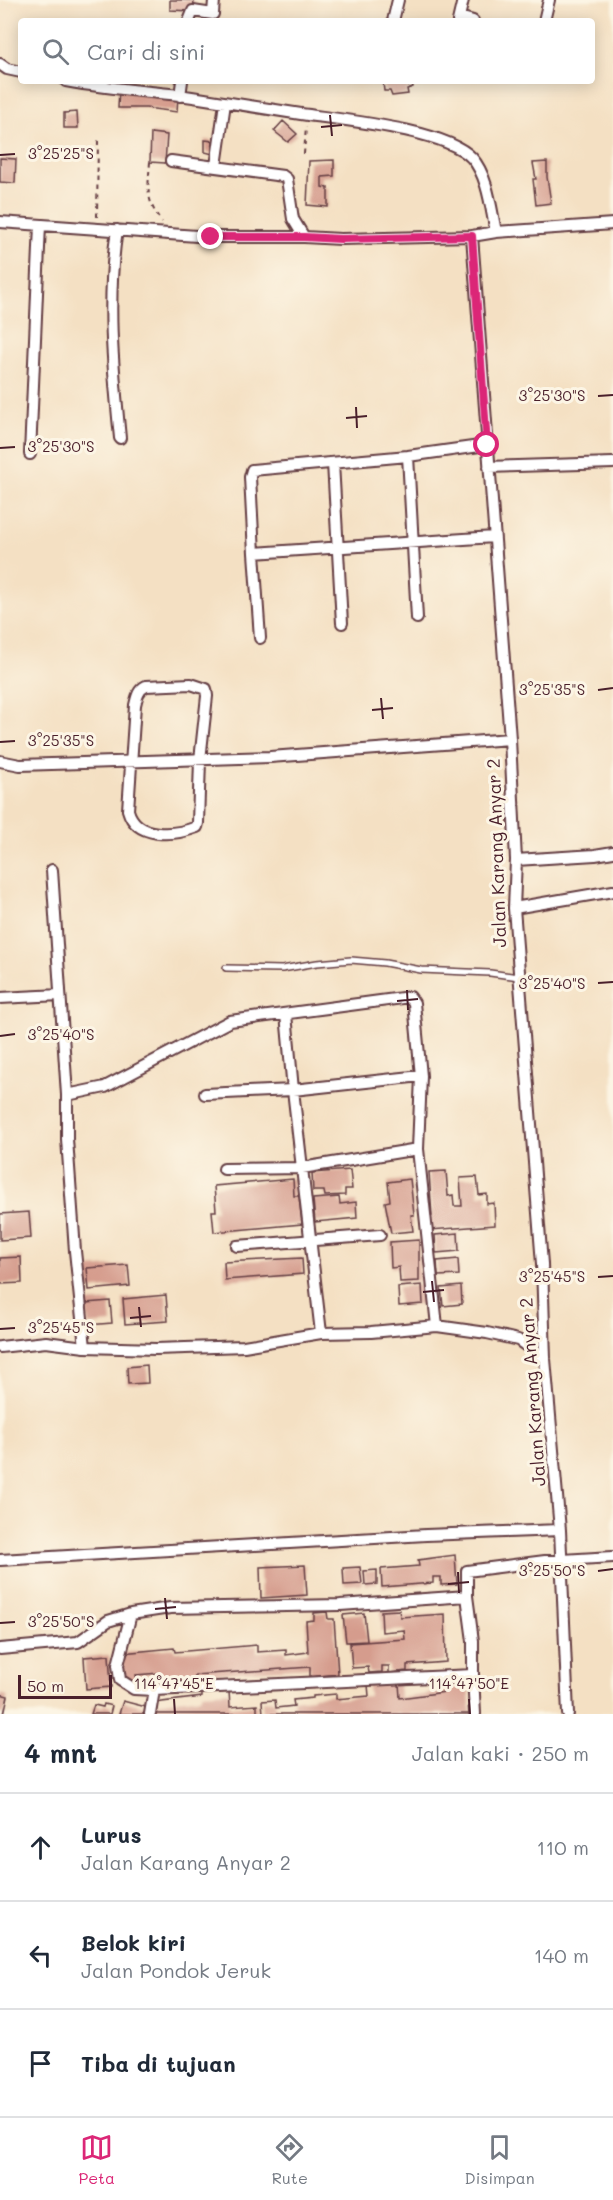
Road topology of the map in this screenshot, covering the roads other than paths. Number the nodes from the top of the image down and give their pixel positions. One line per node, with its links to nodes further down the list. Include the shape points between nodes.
1 (214, 0): 5 (street, via 213,14 193,11)
2 (398, 0): 6 (street)
3 (463, 0): 7 (street)
4 (549, 0): 8 (street)
5 (190, 18)
6 (394, 18)
7 (458, 18)
8 (545, 18)
9 (0, 64): 10 (street)
10 (18, 71)
11 (82, 84): 13 (street)
12 (182, 84): 13 (street)
13 (180, 96): 14 (street)
14 (225, 103): 16 (street); 21 (street, via 408,132 452,144 472,159 484,180)
15 (171, 161): 16 (street)
16 (216, 166): 23 (street, via 272,173 287,179 293,219)
17 (0, 222): 19 (street)
18 (613, 224): 21 (street)
19 (40, 225): 20 (street); 26 (street)
20 (117, 230): 23 (street, via 211,237); 24 (street, via 112,260 112,352)
21 (496, 231): 22 (street)
22 (472, 236): 23 (street); 25 (street, Jalan Karang Anyar 2)
23 (304, 237)
24 (120, 438)
25 (487, 445): 27 (street); 30 (street, Jalan Karang Anyar 2)
26 (30, 454)
27 (408, 456): 28 (street); 32 (street)
28 (333, 463): 33 (street); 34 (street, via 252,470)
29 (613, 463): 30 (street)
30 (489, 467): 31 (street, Jalan Karang Anyar 2)
31 (494, 537): 32 (street); 38 (street, Jalan Karang Anyar 2)
32 (413, 543): 33 (street); 35 (street)
33 (338, 547): 34 (street); 36 (street)
34 (254, 553): 37 (street)
35 (417, 618)
36 (342, 622)
37 (260, 638)
38 (510, 739): 39 (street); 43 (street, Jalan Karang Anyar 2)
39 (200, 760): 41 (street); 41 (street, via 198,823 173,833 143,830 132,822 128,810); 41 (street, via 207,696 206,689 191,684 140,689 135,705)
40 (0, 761): 41 (street, via 20,765)
41 (131, 762)
42 (613, 852): 43 (street)
43 (516, 860): 46 (street, Jalan Karang Anyar 2)
44 (52, 870): 49 (street)
45 (613, 891): 46 (street)
46 (514, 908): 48 (street, Jalan Karang Anyar 2)
47 (226, 968): 48 (lane, via 282,969 351,960)
48 (519, 977): 66 (street, Jalan Karang Anyar 2, via 542,1264)
49 (60, 995): 50 (street); 55 (street)
50 (0, 998)
51 (286, 1014): 52 (street, via 410,997 414,1003); 53 (street); 55 (street, via 230,1021 105,1087)
52 (421, 1076): 53 (street); 56 (street)
53 (293, 1090): 54 (street); 57 (street)
54 (205, 1094)
55 (67, 1095): 65 (street, via 69,1173)
56 (418, 1149): 57 (street); 62 (street)
57 (302, 1168): 58 (street); 60 (street)
58 (224, 1169)
59 (380, 1234): 60 (street)
60 (311, 1240): 61 (street); 63 (street)
61 (237, 1246)
62 (436, 1326): 63 (street); 66 (street, via 518,1340)
63 (321, 1333): 65 (street, via 244,1346)
64 (0, 1347): 65 (street, via 46,1342)
65 (85, 1347)
66 (545, 1359): 67 (street, Jalan Karang Anyar 2)
67 (560, 1530): 69 (street); 70 (street, Jalan Karang Anyar 2)
68 (613, 1557): 70 (street)
69 (0, 1560)
70 (561, 1560): 71 (street, via 467,1571); 78 (street, Jalan Karang Anyar 2)
71 (467, 1596): 72 (street, via 329,1606 170,1608); 74 (street)
72 (131, 1614): 73 (street, via 108,1621 78,1642); 75 (street, via 118,1665 120,1680 134,1689)
73 (0, 1649)
74 (473, 1675): 75 (street); 77 (street)
75 (154, 1690): 76 (street)
76 (150, 1714)
77 (475, 1714)
78 (568, 1714)

